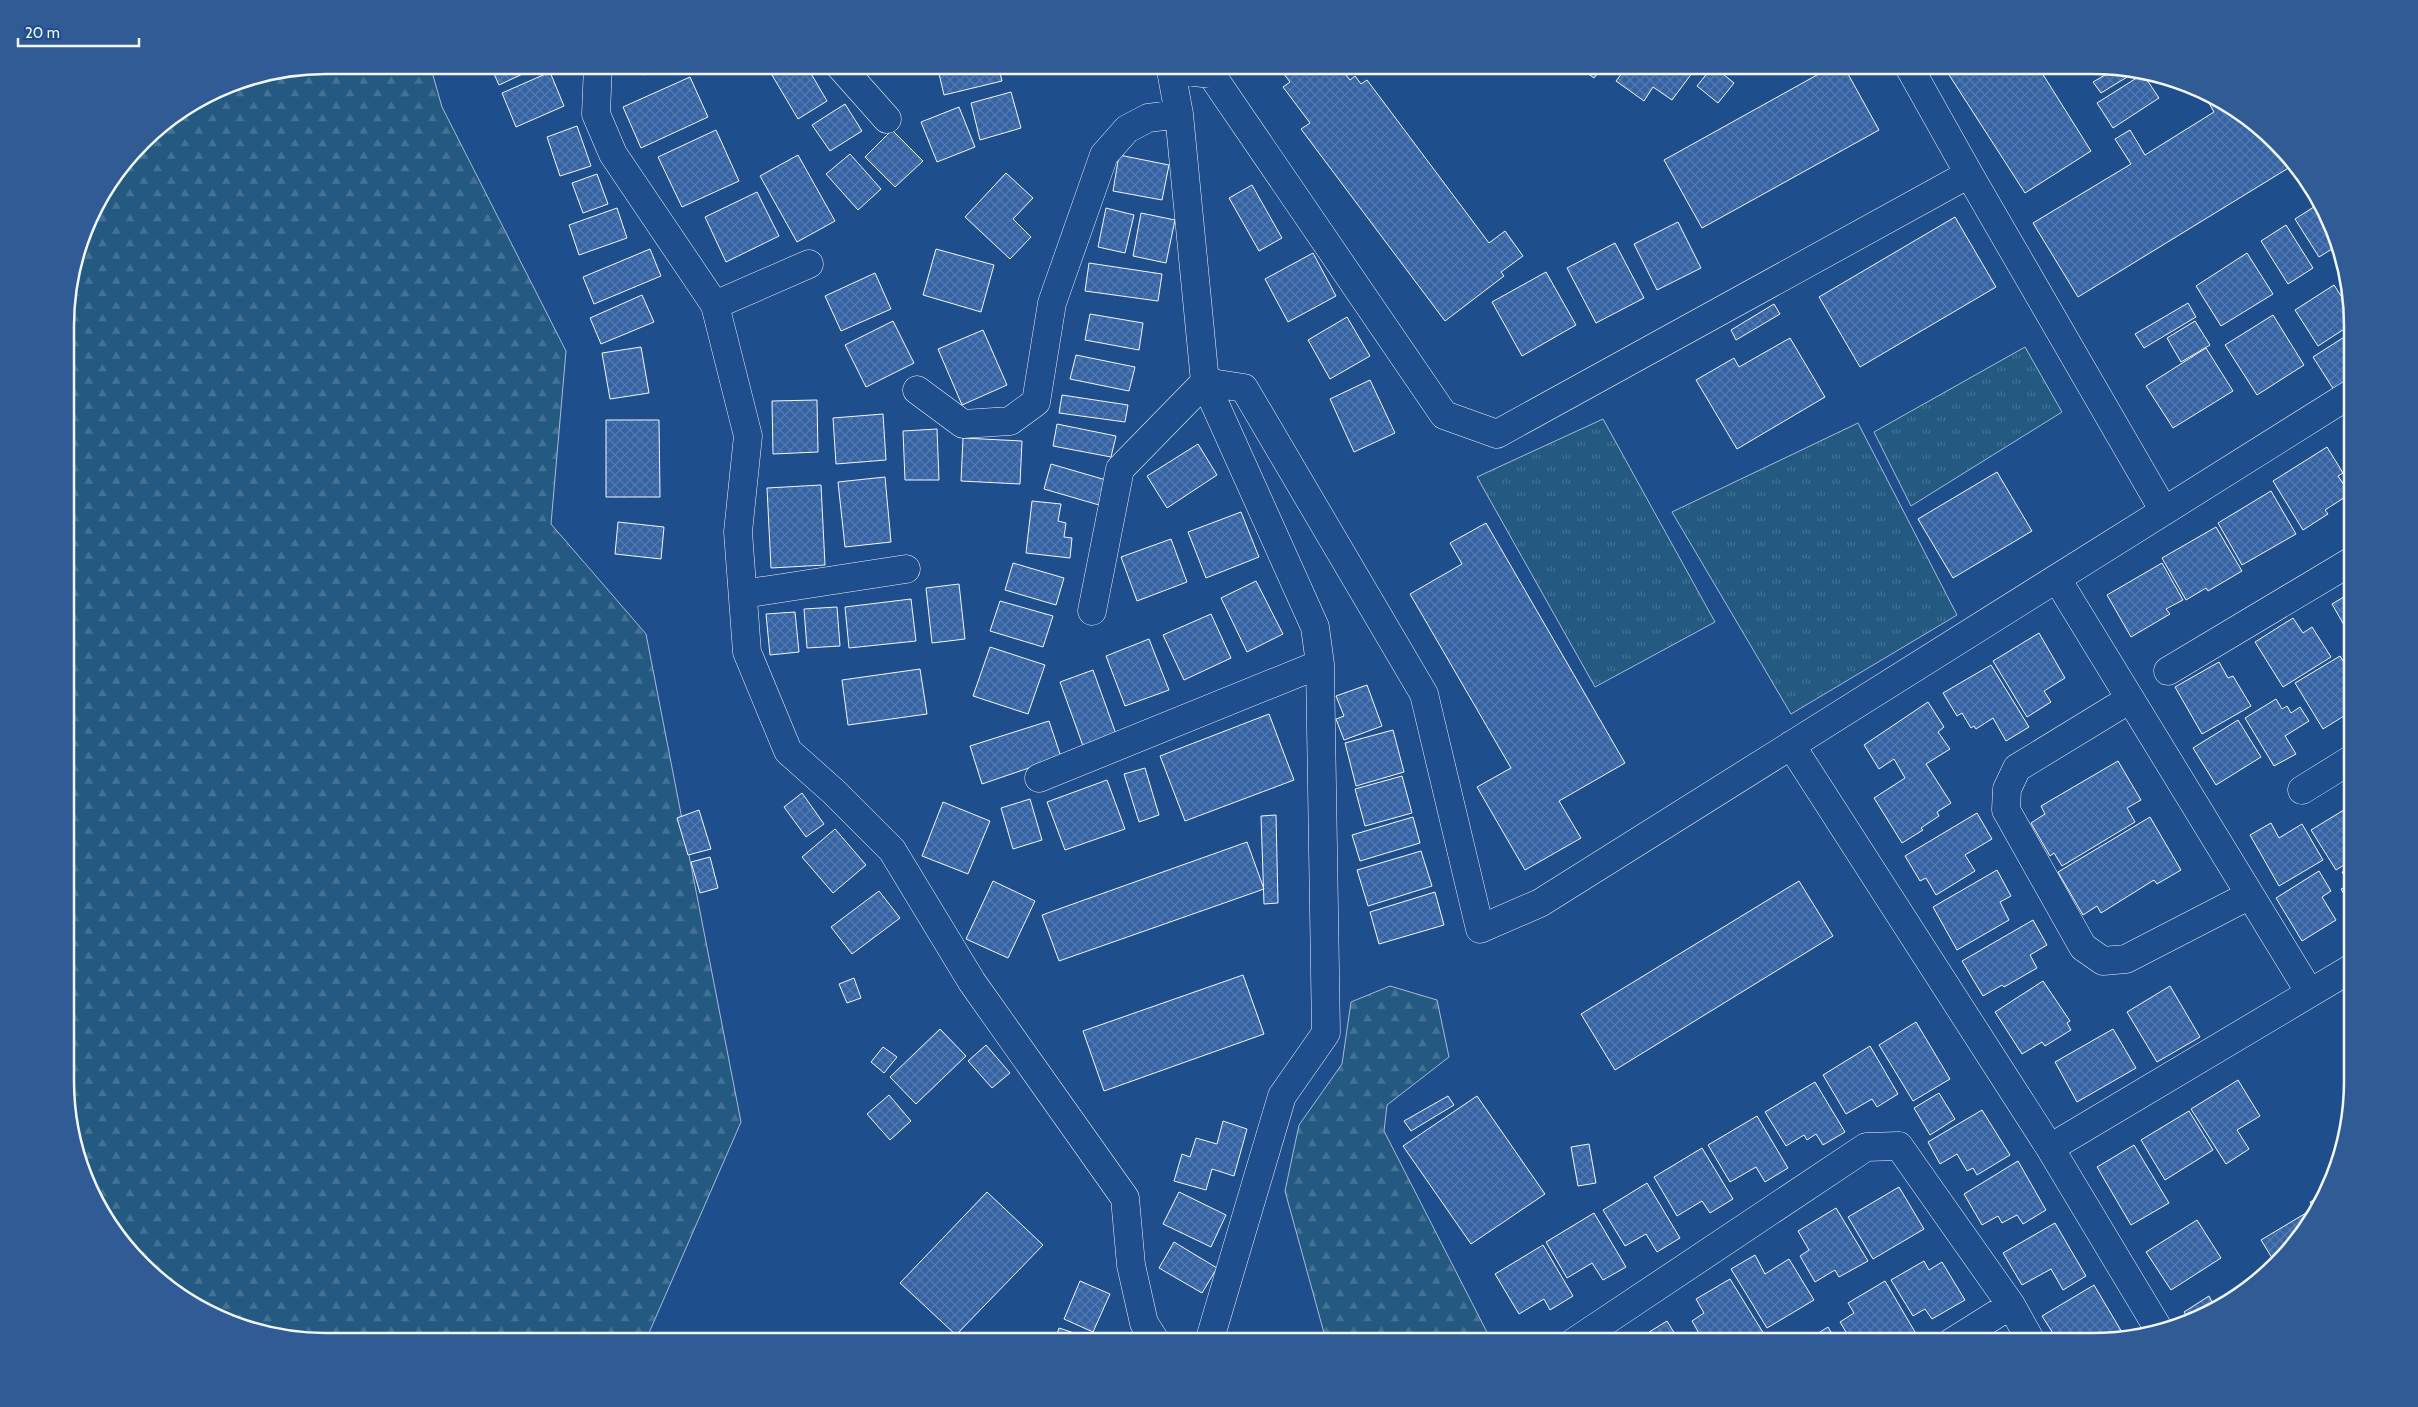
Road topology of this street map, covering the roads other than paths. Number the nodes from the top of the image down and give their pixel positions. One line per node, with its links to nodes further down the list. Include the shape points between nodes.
1 (598, 74): 10 (street, via 596,114 613,154)
2 (847, 74): 7 (street)
3 (1171, 74): 6 (street)
4 (1211, 74): 8 (street, via 1444,414 1497,434)
5 (1913, 74): 8 (street)
6 (1179, 114): 11 (street); 12 (street, via 1148,118 1127,129 1104,155 1052,304 1036,402 1010,421 963,424)
7 (887, 119)
8 (1968, 174): 14 (street)
9 (809, 264): 10 (street)
10 (714, 305): 18 (street, via 748,436 738,532)
11 (1205, 382): 19 (street, via 1120,469); 20 (street, via 1315,627); 23 (street, via 1244,388 1424,694 1480,929 1540,903)
12 (917, 390)
13 (2344, 398): 14 (street)
14 (2164, 511): 17 (street)
15 (2344, 566): 21 (street)
16 (906, 569): 18 (street)
17 (2056, 579): 22 (street); 23 (street)
18 (743, 594): 33 (street, via 747,652 788,751 892,850 972,982 1125,1198 1131,1265 1144,1323)
19 (1092, 611)
20 (1320, 664): 25 (street); 34 (street, via 1326,1033 1282,1096)
21 (2168, 671)
22 (2130, 699): 27 (street); 27 (street, via 2017,768 2007,789 2006,810 2083,947 2103,960 2126,959)
23 (1791, 745): 30 (street)
24 (2344, 764): 26 (street)
25 (1039, 778)
26 (2302, 790)
27 (2250, 895): 29 (street)
28 (2344, 973): 29 (street)
29 (2310, 993): 30 (street)
30 (2050, 1148): 32 (street)
31 (2011, 1305): 35 (street, via 1898,1146 1866,1147); 36 (street); 37 (street)
32 (2156, 1325)
33 (1150, 1333)
34 (1211, 1333)
35 (1587, 1333)
36 (1966, 1333)
37 (2026, 1333)

